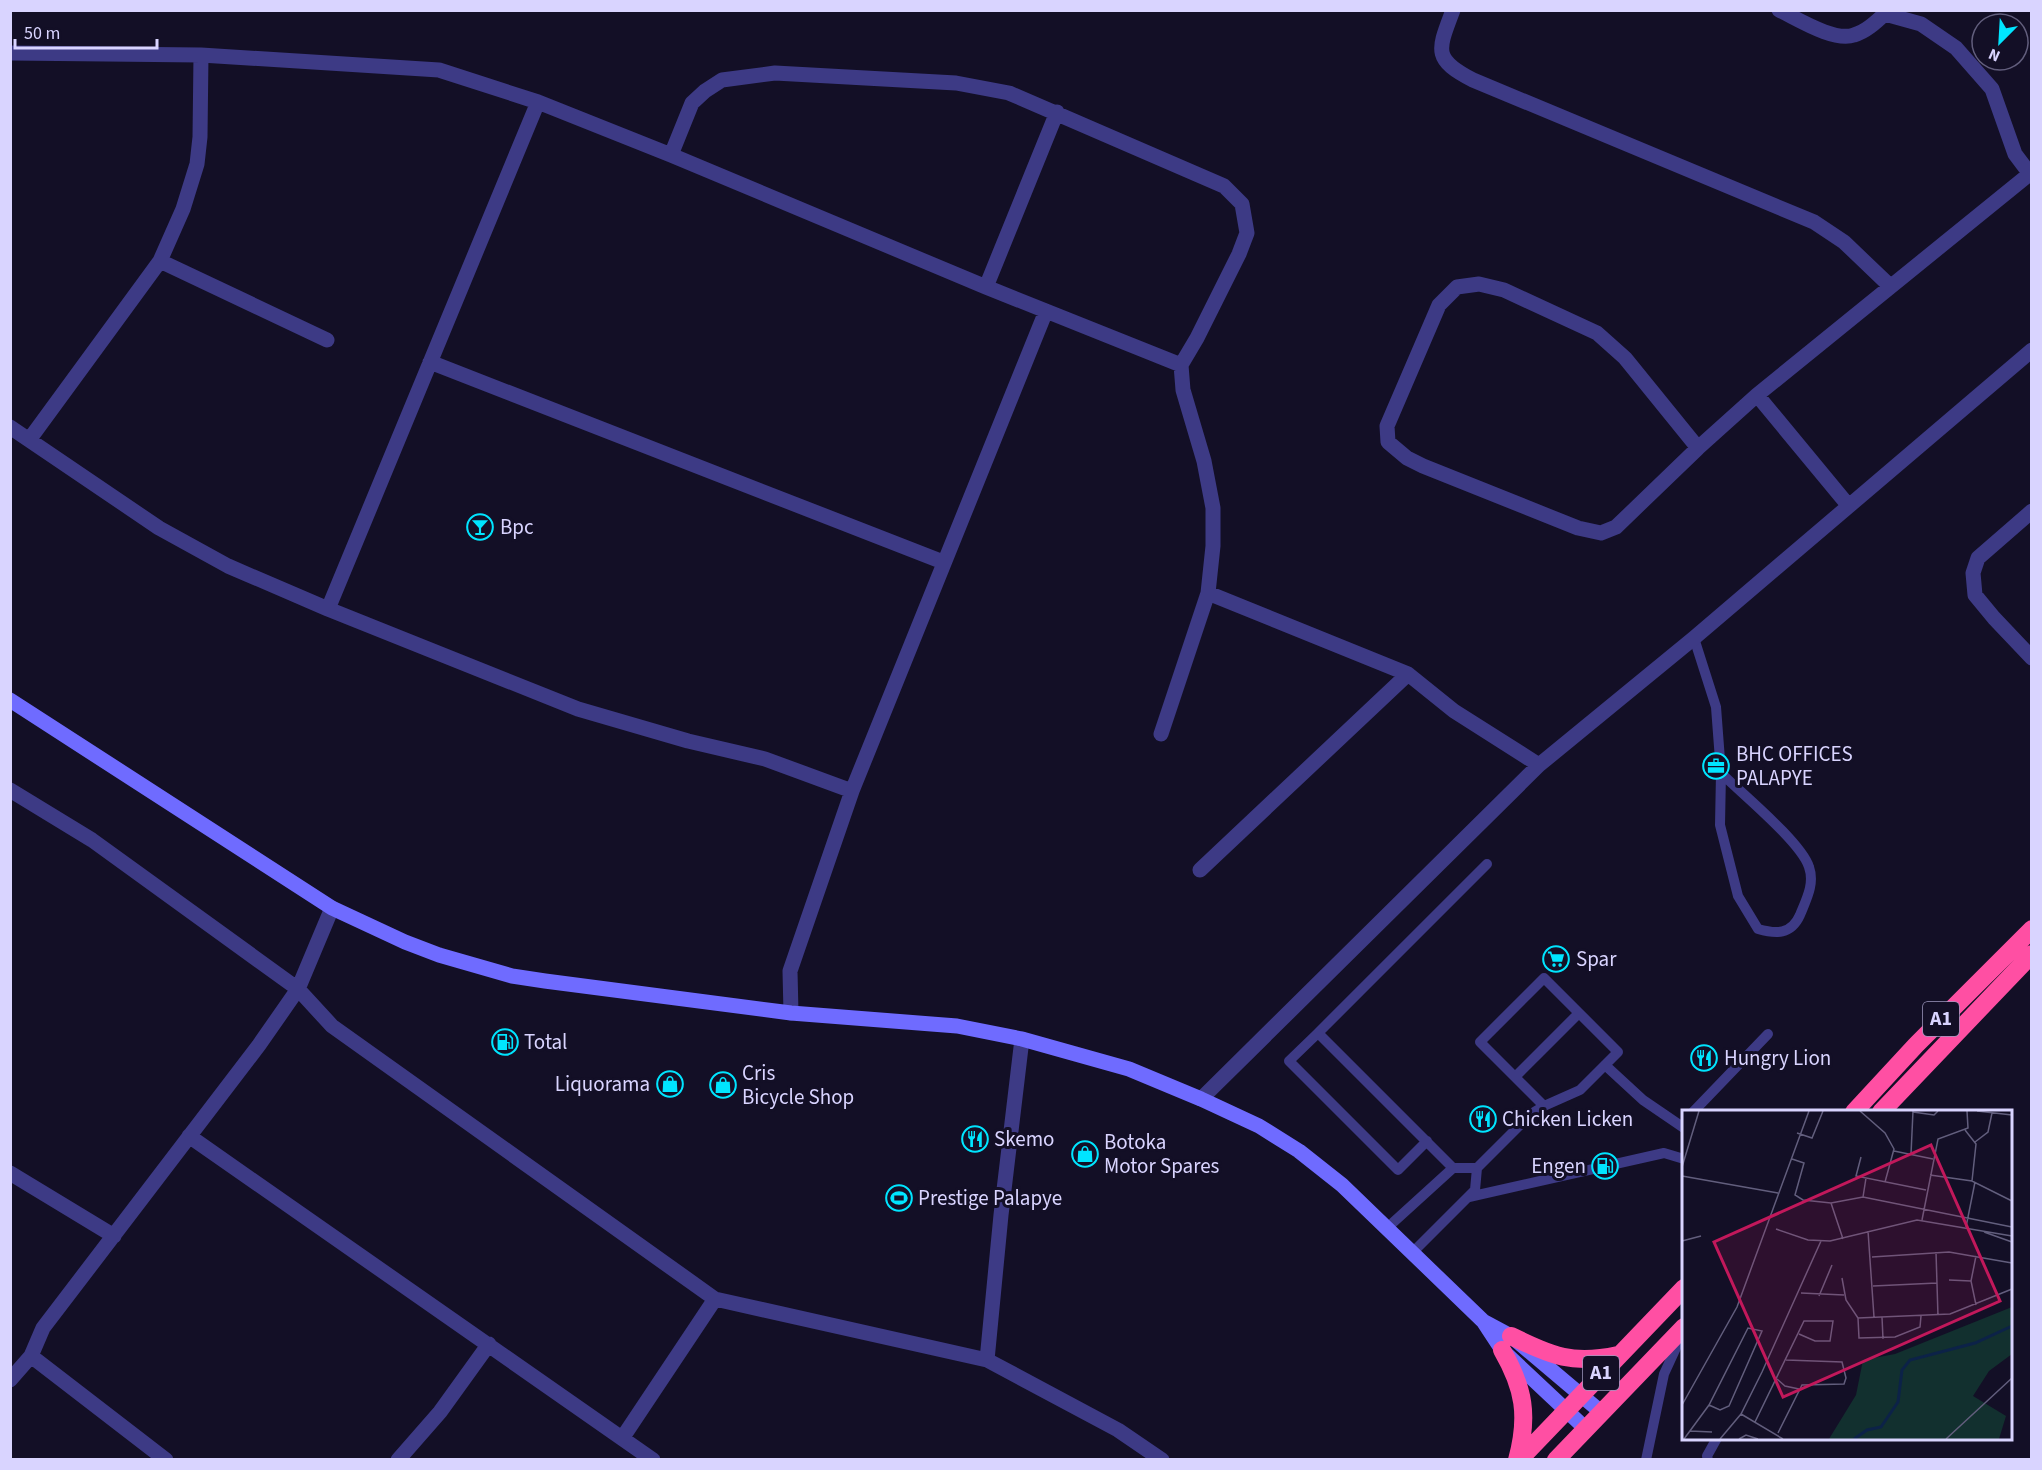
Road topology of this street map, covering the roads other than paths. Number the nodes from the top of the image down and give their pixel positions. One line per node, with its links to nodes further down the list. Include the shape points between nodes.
1 (1453, 10): 11 (street, via 1441,42 1443,60 1455,71 1814,222 1844,242)
2 (1779, 10): 3 (street, via 1835,36 1853,36)
3 (1887, 12): 9 (street, via 1921,24 1956,48 1992,89 2015,154)
4 (10, 53): 5 (street)
5 (201, 55): 6 (street, via 439,70); 10 (street, via 197,164)
6 (538, 102): 8 (street); 16 (street)
7 (1057, 112): 8 (street, via 1009,93 956,83 775,73 722,80 705,91 692,103); 12 (street); 17 (street, via 1224,186 1242,204 1247,233)
8 (671, 155): 12 (street)
9 (2031, 173): 11 (street)
10 (160, 261): 14 (street); 20 (street)
11 (1890, 286): 18 (street)
12 (986, 287): 13 (street)
13 (1046, 311): 17 (street); 24 (street)
14 (327, 340)
15 (2031, 350): 22 (street)
16 (430, 362): 24 (street); 26 (street)
17 (1181, 365): 25 (street, via 1183,390 1204,460 1213,508)
18 (1757, 395): 21 (street); 22 (street)
19 (10, 427): 20 (street)
20 (29, 440): 26 (street, via 159,528 228,566)
21 (1698, 448): 21 (street, via 1616,527 1601,533 1578,528 1423,466 1388,442 1387,426 1438,306 1457,287 1479,284 1504,290 1597,333 1625,358)
22 (1848, 505): 27 (street)
23 (2031, 511): 28 (street, via 1978,558 1973,573 1975,595)
24 (943, 562): 35 (street)
25 (1208, 593): 29 (street); 31 (street)
26 (328, 609): 35 (street, via 578,709 765,759)
27 (1694, 638): 32 (street); 33 (lane, via 1716,707)
28 (2031, 658)
29 (1408, 674): 32 (street, via 1454,711); 37 (street)
30 (10, 700): 38 (street)
31 (1161, 734)
32 (1539, 765): 50 (street)
33 (1720, 773): 33 (lane, via 1792,840 1809,866 1810,892 1790,930 1774,934 1758,929 1738,896 1720,825)
34 (10, 790): 41 (street, via 92,840)
35 (852, 791): 42 (street, via 790,971)
36 (1487, 864): 44 (lane)
37 (1200, 870)
38 (332, 908): 41 (street); 42 (street, via 405,942 512,976)
39 (2031, 929): 49 (highway, A1)
40 (2031, 954): 55 (highway, A1)
41 (298, 989): 57 (street); 68 (street, via 333,1026)
42 (791, 1013): 46 (street, via 957,1026)
43 (1579, 1013): 47 (lane, via 1618,1052); 48 (lane); 48 (lane, via 1544,978 1480,1042)
44 (1318, 1033): 58 (lane); 58 (lane, via 1289,1061 1398,1170)
45 (1768, 1034): 52 (lane)
46 (1022, 1039): 50 (street, via 1129,1069); 75 (street)
47 (1605, 1065): 51 (lane, via 1580,1089); 56 (lane, via 1643,1100)
48 (1515, 1077): 51 (lane)
49 (1868, 1097): 53 (highway, A1); 54 (lane)
50 (1201, 1099): 64 (street, via 1259,1126 1299,1151)
51 (1544, 1106): 61 (lane)
52 (1695, 1110)
53 (1856, 1110)
54 (1882, 1110)
55 (1884, 1110)
56 (1682, 1125)
57 (189, 1136): 65 (street); 72 (street)
58 (1427, 1141): 60 (lane)
59 (1682, 1158): 63 (lane, via 1664,1153)
60 (1454, 1168): 61 (lane); 64 (lane)
61 (1477, 1168): 63 (lane, via 1475,1190)
62 (10, 1173): 65 (street)
63 (1469, 1197): 66 (lane)
64 (1388, 1228): 66 (street)
65 (114, 1236): 74 (street, via 43,1328)
66 (1412, 1253): 71 (street)
67 (1682, 1289): 73 (highway, A1)
68 (715, 1299): 75 (street); 81 (street)
69 (1682, 1330): 79 (highway, A1)
70 (1682, 1331): 89 (lane, via 1664,1374)
71 (1507, 1343): 73 (highway, via 1581,1361); 77 (street); 78 (street); 87 (highway, via 1523,1405)
72 (489, 1344): 81 (street); 84 (street, via 440,1412)
73 (1618, 1355): 77 (highway, A1)
74 (31, 1356): 76 (street); 83 (street)
75 (987, 1360): 86 (street, via 1118,1430)
76 (10, 1380)
77 (1580, 1394): 78 (highway, A1); 79 (street)
78 (1566, 1409): 80 (street); 87 (highway, A1)
79 (1601, 1413): 80 (highway, A1)
80 (1585, 1428): 88 (highway, A1)
81 (623, 1437): 85 (street)
82 (1716, 1440): 90 (lane)
83 (166, 1460)
84 (398, 1460)
85 (653, 1460)
86 (1162, 1460)
87 (1518, 1460)
88 (1556, 1460)
89 (1646, 1460)
90 (1708, 1460)

